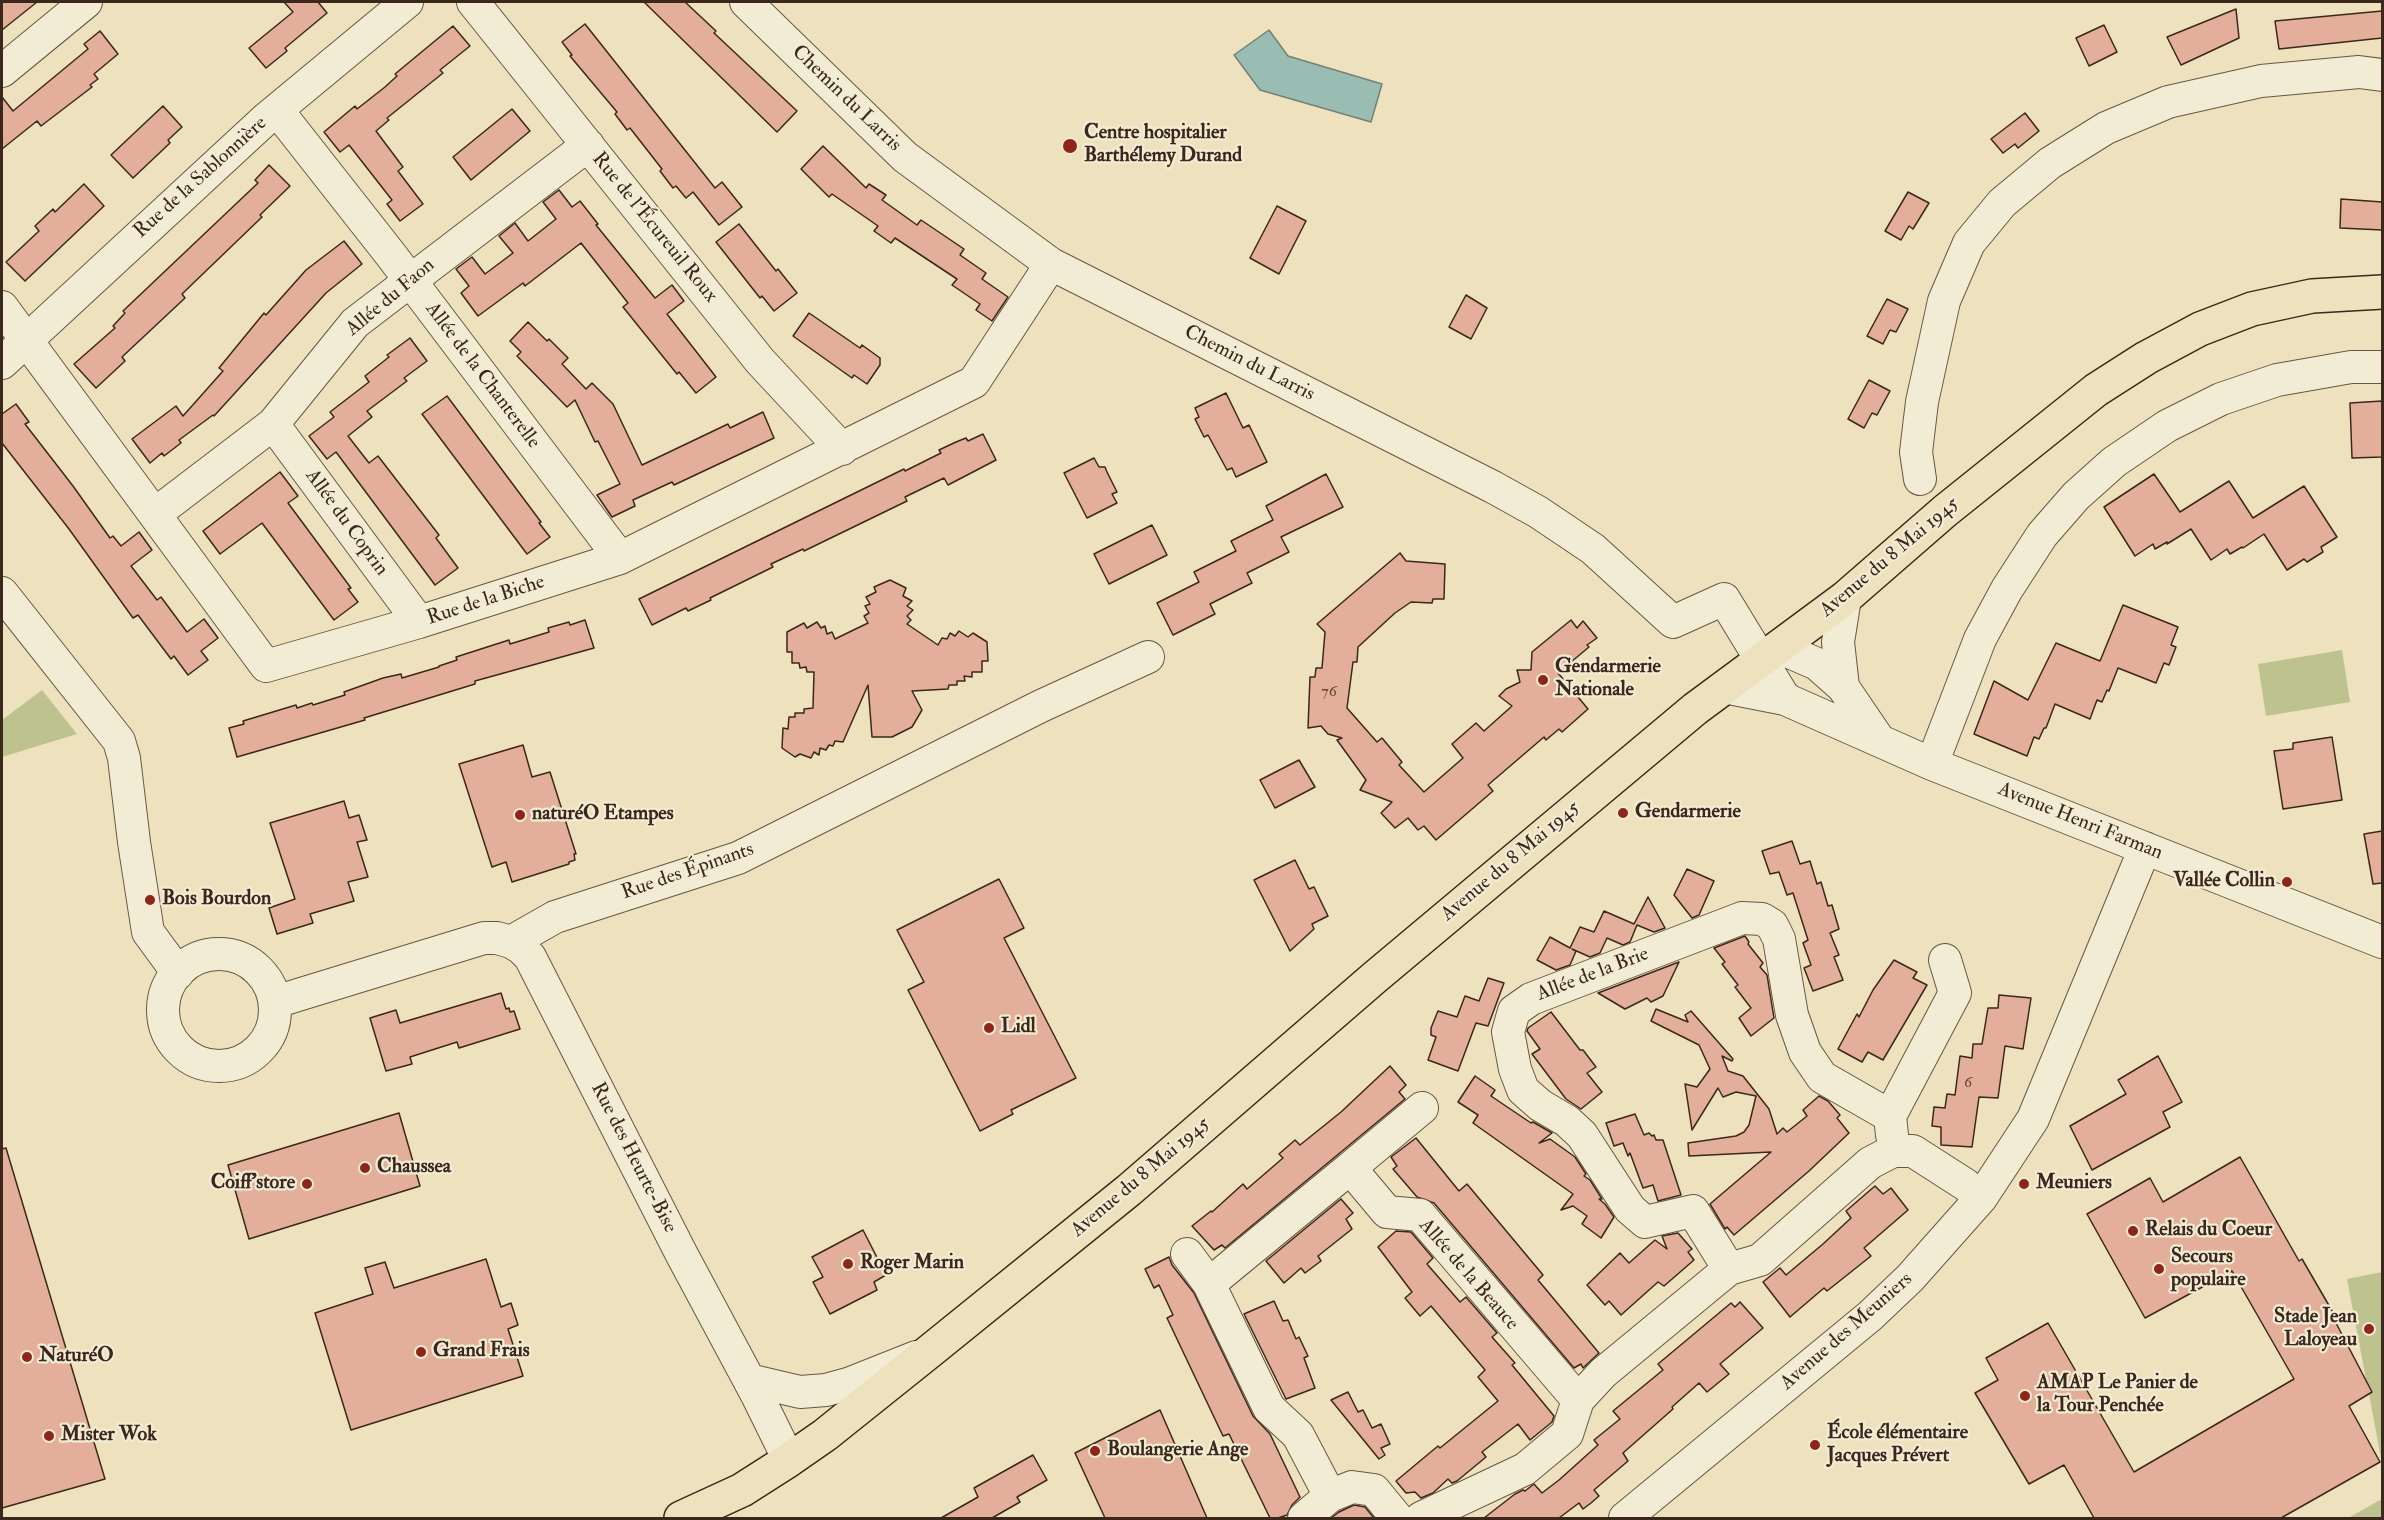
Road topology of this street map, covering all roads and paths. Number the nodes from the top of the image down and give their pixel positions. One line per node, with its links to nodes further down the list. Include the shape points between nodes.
1 (86, 2): 5 (street)
2 (407, 2): 7 (street, Rue de la Sablonnière)
3 (473, 2): 8 (street, Rue de l'Écureuil Roux)
4 (746, 2): 9 (street, Chemin du Larris, via 905,157)
5 (2, 71)
6 (2382, 75): 18 (street, via 2360,72 2261,81 2168,102 2106,128 2050,163 2002,203 1969,243 1944,301 1922,402 1916,452)
7 (277, 110): 10 (street, Allée de la Chanterelle); 13 (street, Rue de la Sablonnière)
8 (588, 145): 10 (street, Allée du Faon); 17 (street, Rue de l'Écureuil Roux, via 760,361)
9 (1052, 264): 17 (street, Rue de la Biche, via 974,382); 24 (street, Chemin du Larris, via 1538,512 1593,549 1673,621 1724,600)
10 (410, 281): 16 (street, Allée du Faon, via 355,323); 20 (street, Allée de la Chanterelle)
11 (2382, 292): 22 (main road, Avenue du 8 Mai 1945, via 2312,296 2252,309 2200,329 2146,358 2058,420)
12 (2, 307): 13 (street, Rue de la Biche)
13 (26, 339): 14 (street, Rue de la Sablonnière); 19 (street, Rue de la Biche)
14 (2, 363)
15 (2382, 367): 30 (street, via 2350,367 2277,380 2222,399 2167,426 2114,462 2076,496 2042,535 2007,588 1980,639)
16 (273, 424): 19 (street, Allée du Faon); 23 (street, Allée du Coprin)
17 (842, 448): 20 (street, Rue de la Biche)
18 (1920, 479)
19 (155, 514): 23 (street, Rue de la Biche, via 266,666)
20 (620, 558): 23 (street, Rue de la Biche)
21 (2, 593): 35 (street, via 119,741 148,932)
22 (1845, 598): 24 (main road, Avenue du 8 Mai 1945); 27 (street, via 1838,642)
23 (419, 622)
24 (1771, 654): 26 (main road, Avenue du 8 Mai 1945); 27 (street, via 1817,664); 28 (street)
25 (1148, 657): 32 (street, Rue des Épinants, via 1041,706 738,858 555,917)
26 (1724, 687): 28 (street, Avenue Henri Farman); 45 (main road, Avenue du 8 Mai 1945, via 1506,866 1129,1190)
27 (1843, 687): 29 (street)
28 (1785, 699): 29 (street, Avenue Henri Farman)
29 (1879, 740): 30 (street, Avenue Henri Farman)
30 (1932, 764): 31 (street, Avenue Henri Farman)
31 (2145, 848): 33 (street, Avenue Henri Farman); 41 (street, Avenue des Meuniers, via 2033,1119)
32 (511, 942): 36 (street, via 484,938); 46 (street, Rue des Heurte-Bise, via 530,957)
33 (2382, 942)
34 (1945, 960): 38 (street, via 1955,993)
35 (178, 973): 36 (street, via 209,955 244,960 259,970); 36 (street, via 166,995 164,1018 177,1046 202,1064 239,1063 256,1053 268,1038)
36 (275, 1002)
37 (1422, 1108): 40 (street)
38 (1890, 1116): 39 (street); 43 (street, Allée de la Brie, via 1822,1077 1804,1052 1792,1016 1779,939 1772,925 1761,919 1742,918 1531,999 1514,1011 1508,1032 1523,1090 1582,1135 1630,1209 1645,1222 1693,1211)
39 (1893, 1151): 41 (street, via 1913,1152); 43 (street, via 1870,1163 1760,1260)
40 (1350, 1168): 44 (street); 47 (street, Allée de la Beauce, via 1387,1212 1420,1215)
41 (1981, 1198): 54 (street, Avenue des Meuniers, via 1910,1278 1870,1316)
42 (1187, 1254): 44 (street)
43 (1729, 1269): 47 (street, via 1603,1373)
44 (1209, 1284): 49 (street, via 1269,1408 1298,1435)
45 (930, 1351): 46 (street, via 826,1390 800,1392); 48 (main road, Avenue du 8 Mai 1945)
46 (748, 1380): 48 (street, Rue des Heurte-Bise)
47 (1578, 1400): 53 (street, via 1567,1434 1525,1469)
48 (789, 1460): 50 (main road, Avenue du 8 Mai 1945, via 742,1490)
49 (1330, 1496): 51 (street); 52 (street, via 1352,1487 1374,1490)
50 (681, 1518)
51 (1304, 1518)
52 (1397, 1518)
53 (1421, 1518)
54 (1625, 1518)

